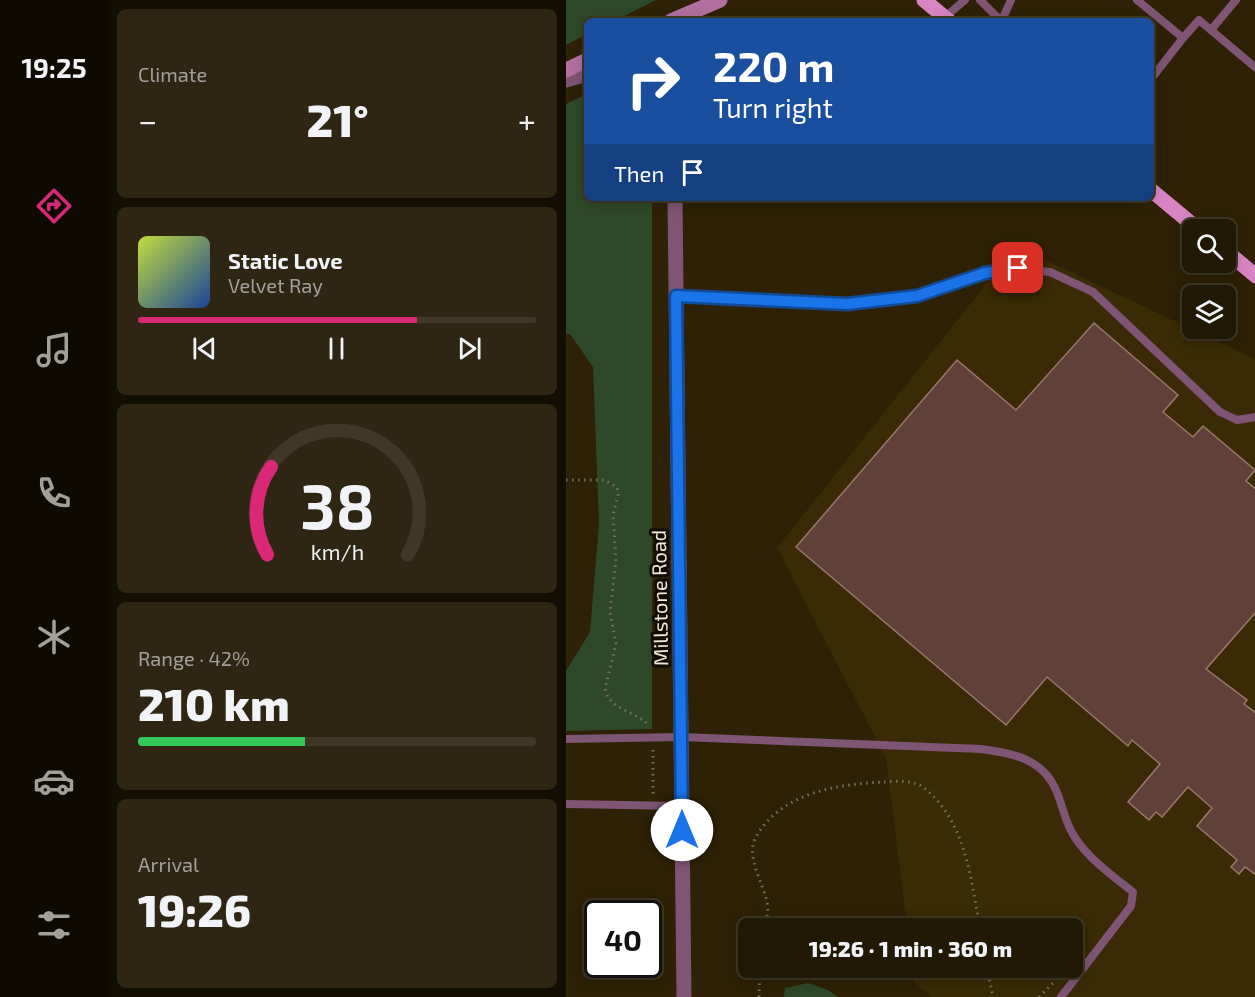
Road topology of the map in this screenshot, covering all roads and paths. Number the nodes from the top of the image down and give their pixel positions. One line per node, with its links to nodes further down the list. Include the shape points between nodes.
1 (720, 0): 8 (main road)
2 (924, 0): 9 (main road)
3 (965, 0): 10 (lane)
4 (980, 0): 11 (lane)
5 (1011, 0): 12 (lane)
6 (1137, 0): 14 (lane)
7 (1236, 0): 13 (lane)
8 (679, 18)
9 (946, 18)
10 (948, 18)
11 (999, 18)
12 (1003, 18)
13 (1211, 30): 14 (lane, via 1199,20); 16 (lane)
14 (1184, 38): 19 (lane)
15 (584, 61): 17 (main road)
16 (1256, 68)
17 (566, 69)
18 (584, 75): 20 (street)
19 (1154, 76)
20 (566, 80)
21 (1154, 192): 23 (main road)
22 (674, 201): 26 (street, Millstone Road)
23 (1186, 219)
24 (1236, 260): 25 (main road)
25 (1256, 276)
26 (676, 296): 27 (lane, via 847,304 917,296 985,273 1018,268 1050,272 1093,292 1220,412 1237,420); 29 (street, Millstone Road)
27 (1256, 417)
28 (566, 480): 30 (path, via 604,480 617,487 613,515 616,559 610,612 616,644 605,689 617,706 644,721)
29 (682, 737): 30 (lane); 34 (street, Millstone Road); 44 (lane, via 981,749 1008,752 1029,760 1045,772 1056,789 1061,813 1076,839 1133,892 1132,906)
30 (653, 738): 31 (lane); 33 (path)
31 (566, 739)
32 (566, 804): 33 (lane)
33 (653, 805): 34 (lane)
34 (682, 806): 40 (street, Millstone Road)
35 (766, 918): 36 (path, via 768,903 753,844 766,824 807,795 835,786 899,781 923,786 957,831)
36 (978, 918)
37 (760, 978): 41 (path)
38 (989, 978): 42 (path)
39 (1056, 980): 43 (path)
40 (684, 997)
41 (759, 997)
42 (993, 997)
43 (1039, 997)
44 (1061, 997)

